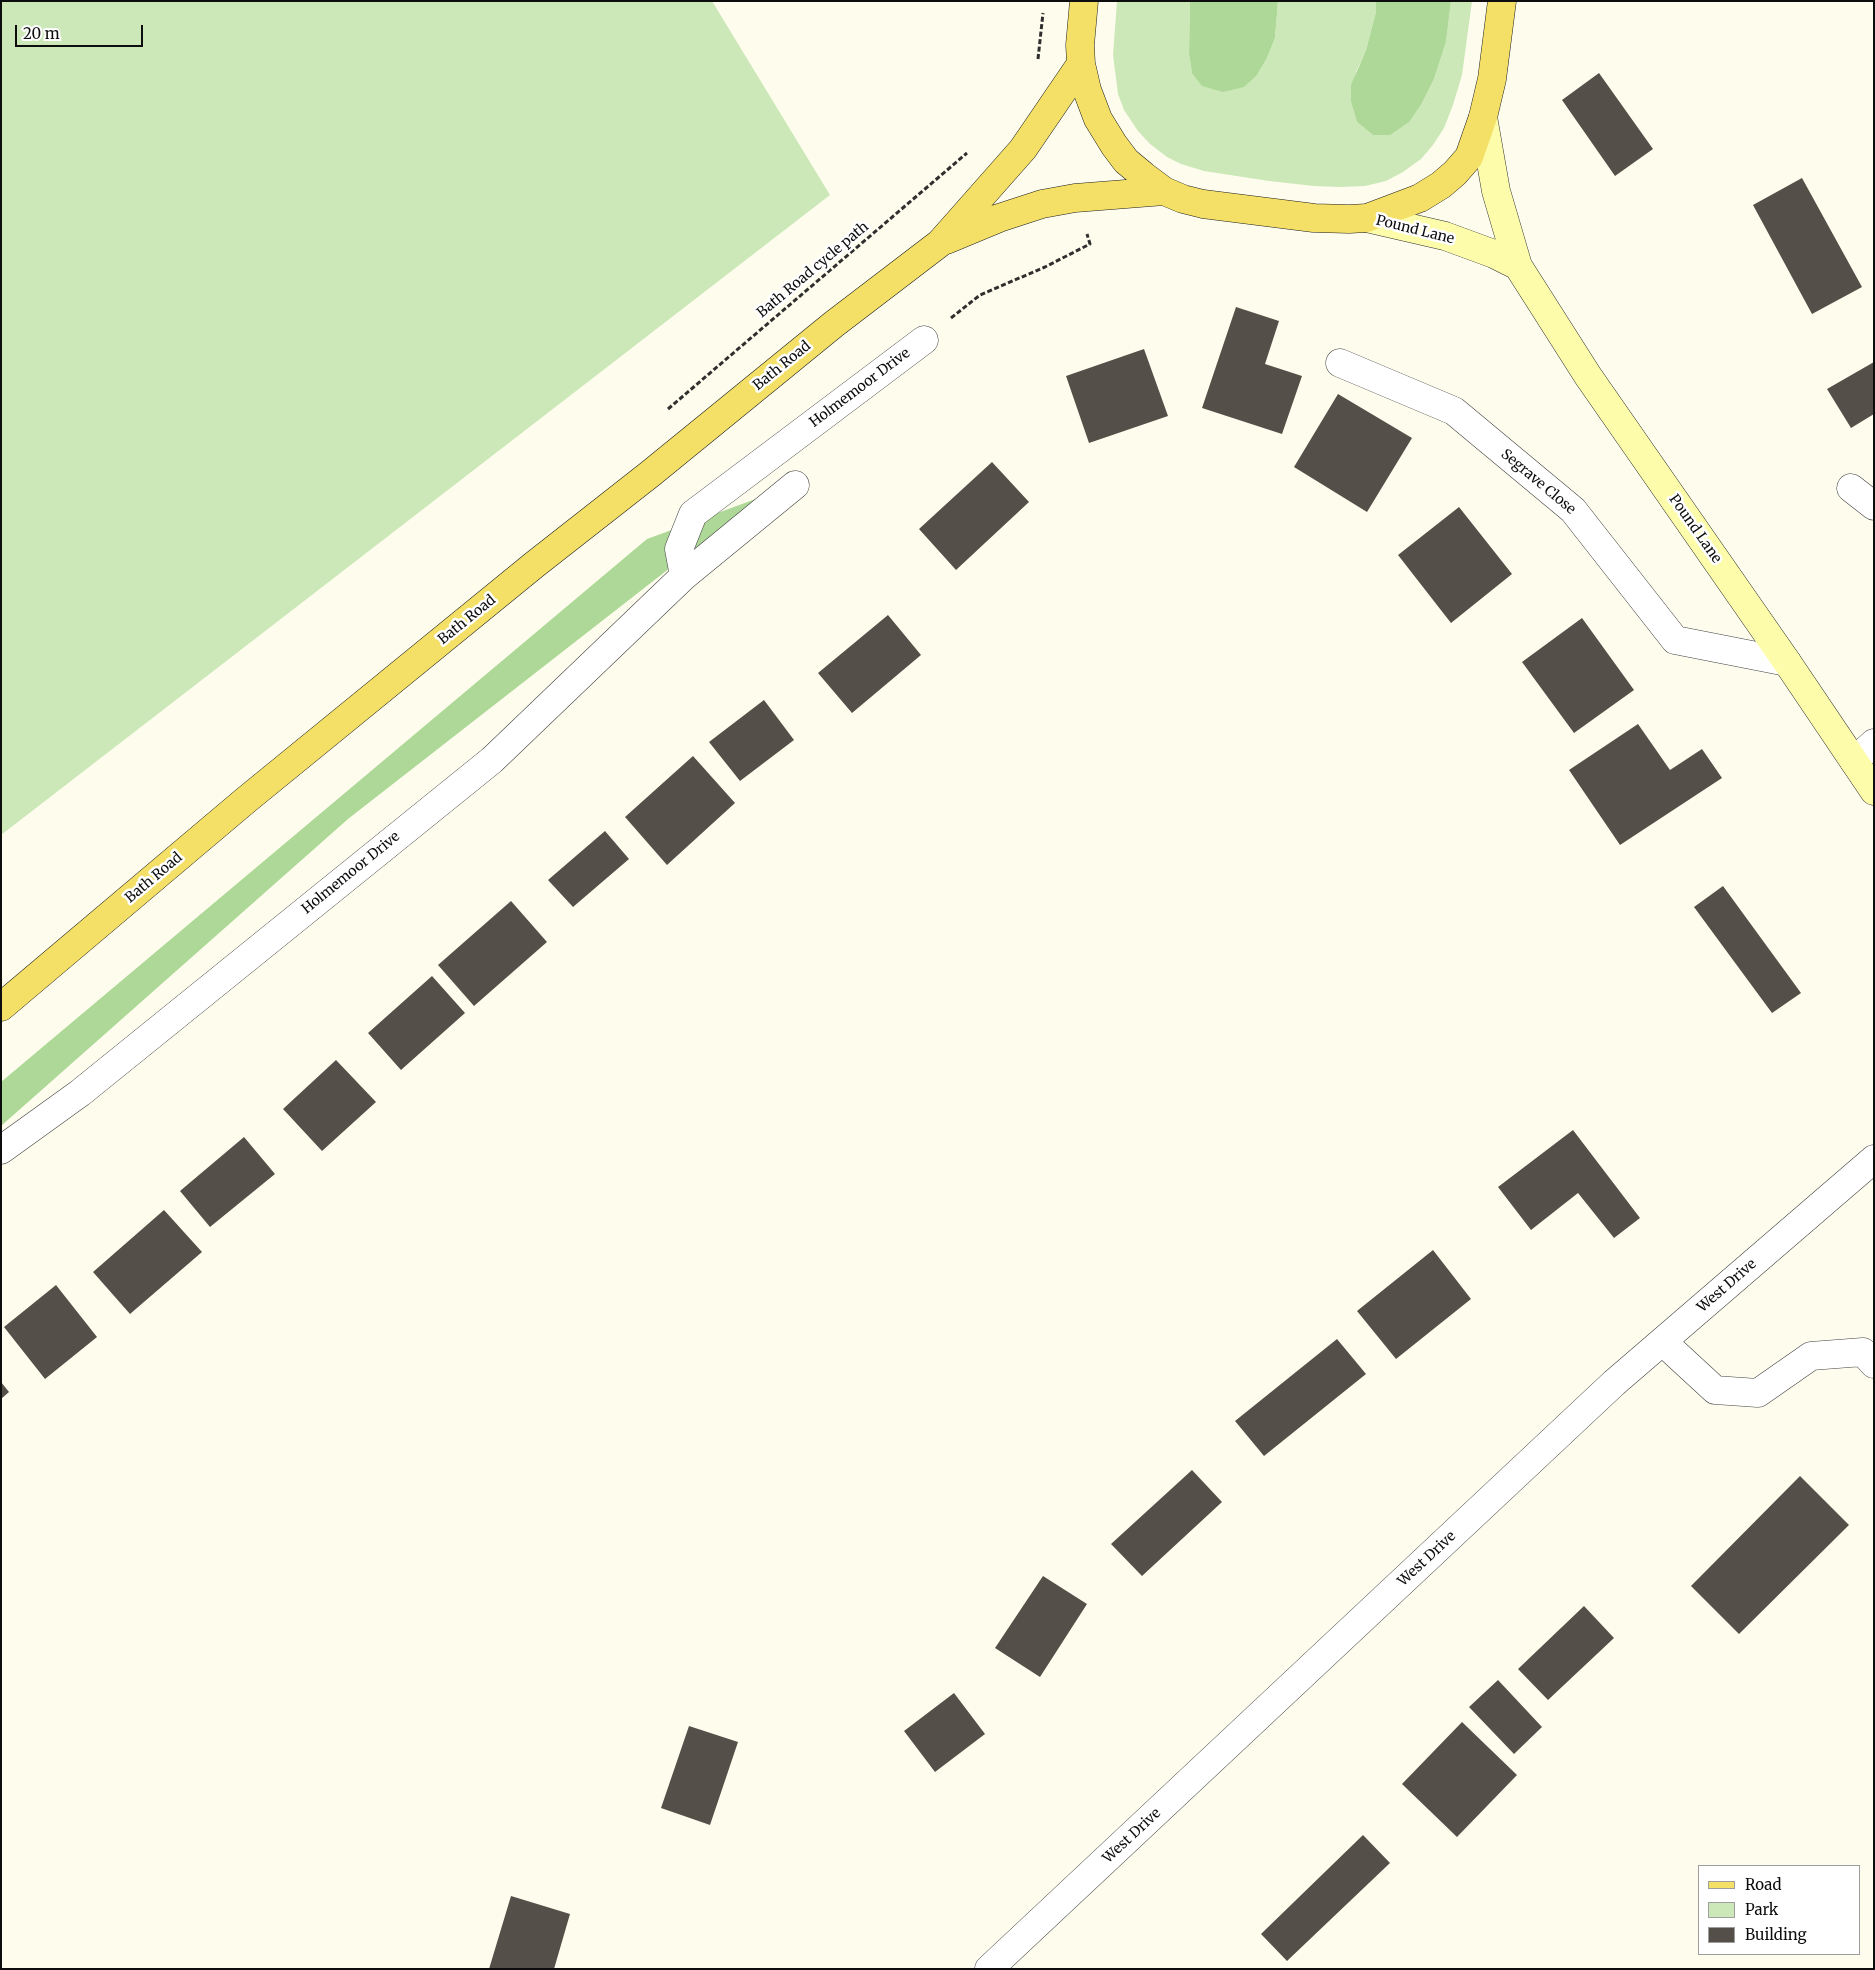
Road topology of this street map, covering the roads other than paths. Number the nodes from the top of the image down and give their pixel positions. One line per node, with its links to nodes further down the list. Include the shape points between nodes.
1 (1084, 1): 3 (main road)
2 (1502, 1): 4 (main road, via 1492,79)
3 (1081, 64): 5 (main road, via 1098,119 1114,145 1126,161); 7 (main road, Bath Road, via 1023,149)
4 (1483, 117): 6 (main road, via 1469,156 1455,173 1420,198); 8 (street, Pound Lane, via 1496,191)
5 (1164, 191): 6 (main road, via 1183,199 1227,208 1314,218); 7 (main road, Bath Road, via 1042,204)
6 (1367, 218): 8 (street, Pound Lane, via 1445,236)
7 (940, 243): 19 (main road, Bath Road, via 534,565 246,800)
8 (1518, 266): 15 (street, Pound Lane, via 1588,376)
9 (924, 340): 14 (street, Holmemoor Drive, via 692,514 679,549)
10 (1340, 363): 15 (street, Segrave Close, via 1454,411 1573,510 1675,640)
11 (795, 485): 14 (street, Holmemoor Drive)
12 (1851, 488): 13 (street)
13 (1874, 506)
14 (684, 576): 20 (street, Holmemoor Drive, via 492,760 80,1093)
15 (1787, 662): 17 (street, Pound Lane)
16 (1874, 743): 17 (street)
17 (1854, 761): 18 (street, Pound Lane)
18 (1874, 791)
19 (1, 1007)
20 (1, 1150)
21 (1874, 1159): 22 (street, West Drive)
22 (1663, 1342): 23 (street, via 1715,1390 1758,1393 1810,1356 1863,1352); 24 (street, West Drive, via 1607,1390)
23 (1874, 1364)
24 (989, 1969)

